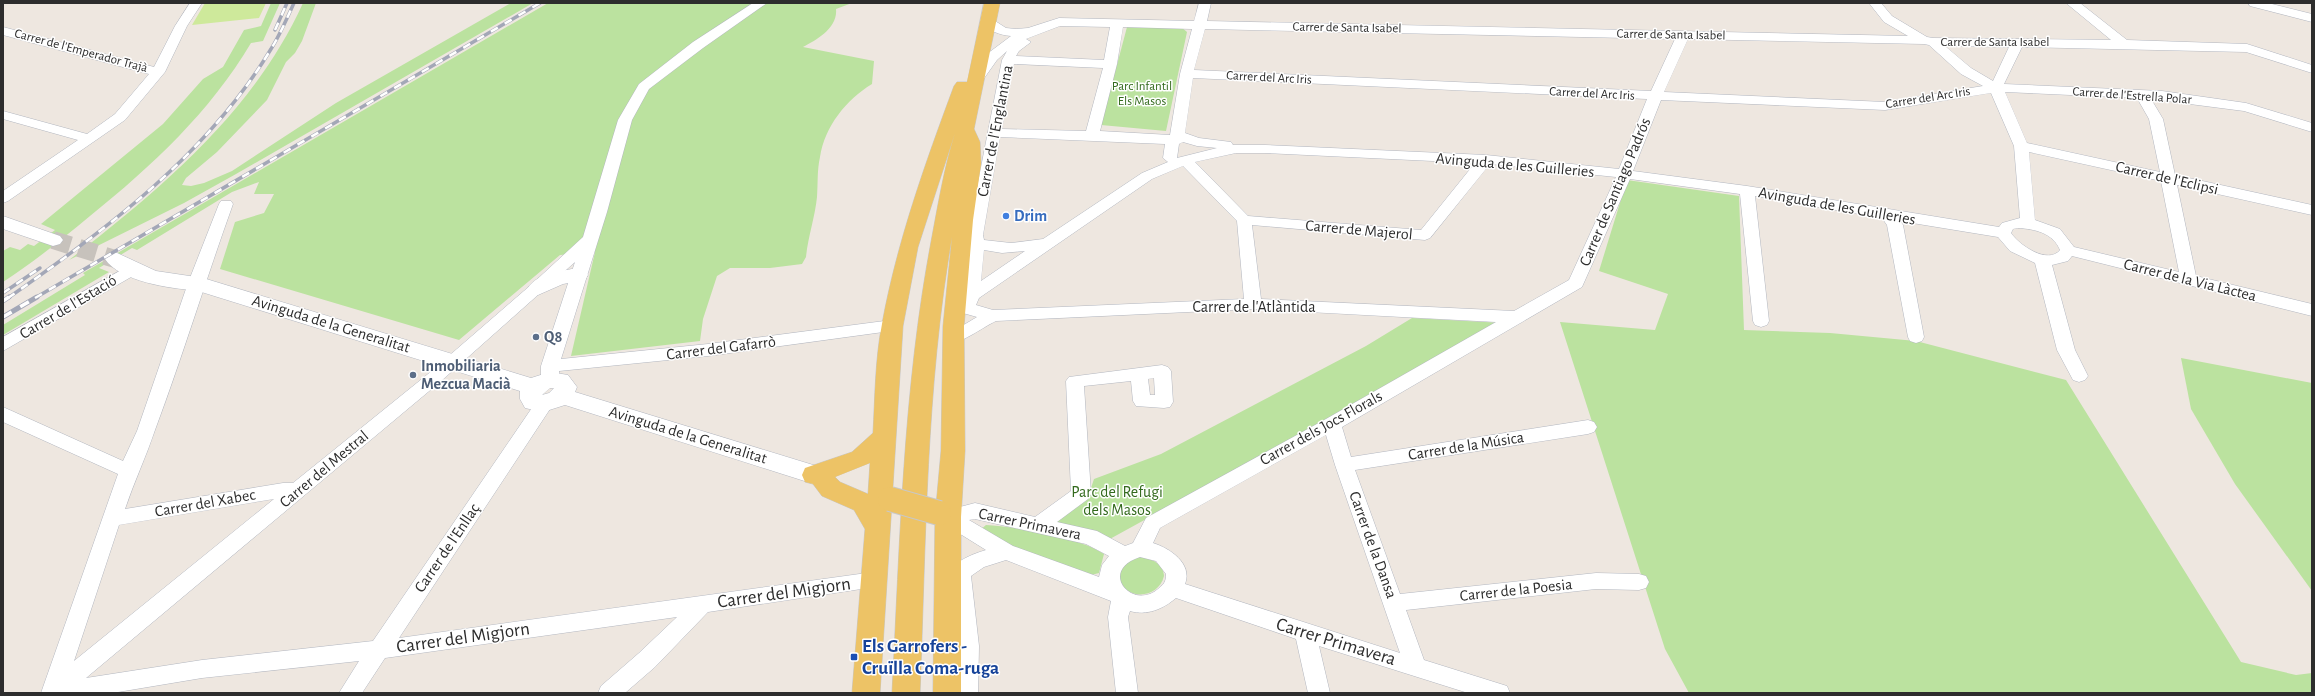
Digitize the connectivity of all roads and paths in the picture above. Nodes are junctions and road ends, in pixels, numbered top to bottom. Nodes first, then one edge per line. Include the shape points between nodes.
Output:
1 (192, 3) edge
2 (761, 3) edge
3 (992, 3) edge
4 (1206, 3) edge
5 (1876, 3) edge
6 (2072, 3) edge
7 (2254, 3) edge
8 (2312, 18) edge
9 (988, 22) junction
10 (1200, 25) junction
11 (1116, 26) junction
12 (3, 31) edge
13 (1028, 32) junction
14 (1683, 36) junction
15 (1929, 41) junction
16 (2018, 42) junction
17 (2124, 44) junction
18 (1008, 60) junction
19 (1110, 64) junction
20 (2312, 69) edge
21 (158, 72) junction
22 (1187, 74) junction
23 (976, 76) junction
24 (1996, 88) junction
25 (2142, 95) junction
26 (1654, 97) junction
27 (3, 115) edge
28 (995, 128) junction
29 (2312, 128) edge
30 (965, 129) junction
31 (1093, 129) junction
32 (1177, 137) junction
33 (90, 139) junction
34 (1152, 139) junction
35 (2021, 146) junction
36 (1244, 149) junction
37 (1486, 159) junction
38 (1178, 160) junction
39 (1624, 176) junction
40 (2168, 178) junction
41 (1747, 190) junction
42 (3, 198) edge
43 (226, 204) dead end
44 (2312, 210) edge
45 (1888, 215) junction
46 (1244, 220) junction
47 (3, 222) edge
48 (2028, 223) junction
49 (2003, 233) junction
50 (590, 239) junction
51 (53, 240) tunnel mouth
52 (969, 240) junction
53 (1047, 241) junction
54 (2068, 250) junction
55 (2042, 259) junction
56 (132, 269) joint
57 (578, 275) junction
58 (192, 279) junction
59 (2189, 281) junction
60 (538, 288) junction
61 (1253, 304) junction
62 (965, 306) junction
63 (2312, 310) edge
64 (993, 316) junction
65 (1514, 317) junction
66 (1761, 321) dead end
67 (892, 326) junction
68 (1916, 337) dead end
69 (953, 339) junction
70 (3, 345) edge
71 (452, 362) junction
72 (1139, 375) dead end
73 (2079, 376) dead end
74 (548, 386) junction
75 (3, 414) edge
76 (1332, 424) junction
77 (1588, 427) dead end
78 (884, 437) junction
79 (1344, 465) junction
80 (128, 471) junction
81 (817, 476) junction
82 (298, 491) junction
83 (885, 497) junction
84 (944, 515) junction
85 (112, 519) junction
86 (1037, 526) junction
87 (878, 529) junction
88 (1006, 552) junction
89 (1132, 552) junction
90 (954, 578) junction
91 (874, 580) junction
92 (1639, 582) dead end
93 (1173, 588) junction
94 (1118, 595) junction
95 (1393, 603) junction
96 (702, 605) junction
97 (1305, 632) junction
98 (378, 650) junction
99 (1415, 666) junction
100 (52, 693) edge
101 (350, 693) edge
102 (609, 693) edge
103 (866, 693) edge
104 (906, 693) edge
105 (947, 693) edge
106 (967, 693) edge
107 (1127, 693) edge
108 (1319, 693) edge
109 (1500, 693) edge

1 - 21 street
2 - 50 street, Carrer de l'Enllaç via 698,45 644,88 625,120
3 - 9 main road
4 - 10 street
5 - 15 street via 1888,19
6 - 17 street
7 - 8 street
9 - 13 street, Carrer de Santa Isabel via 997,30 1005,32
9 - 23 main road
10 - 11 street, Carrer de Santa Isabel
10 - 14 street, Carrer de Santa Isabel
10 - 22 street
11 - 13 street, Carrer de Santa Isabel via 1059,22
11 - 18 street, Carrer de l'Englantina via 1046,31 1014,48
11 - 19 street
12 - 21 street, Carrer de l'Emperador Trajà
13 - 23 street, Carrer de Santa Isabel via 994,54 981,76
14 - 15 street, Carrer de Santa Isabel
14 - 26 street, Carrer de Santiago Padrós
15 - 16 street, Carrer de Santa Isabel
15 - 24 street via 1966,71
16 - 17 street, Carrer de Santa Isabel
16 - 24 street
17 - 20 street, Carrer de Santa Isabel via 2247,48
18 - 19 street
18 - 28 street, Carrer de l'Englantina
19 - 31 street
21 - 33 street via 120,117
22 - 26 street, Carrer del Arc Iris
22 - 32 street
23 - 30 main road
23 - 67 main road via 964,82 932,170 908,247
24 - 25 street, Carrer de l'Estrella Polar
24 - 26 street, Carrer del Arc Iris via 1885,106
24 - 35 street
25 - 29 street, Carrer de l'Estrella Polar via 2162,95 2246,107
25 - 40 street via 2156,119
26 - 39 street, Carrer de Santiago Padrós
27 - 33 street
28 - 31 street
28 - 52 street, Carrer de l'Englantina via 975,235
30 - 52 main road via 971,140
30 - 104 main road via 955,162 930,301 919,404
31 - 34 street
32 - 34 street
32 - 36 street via 1197,142 1236,145
32 - 38 street via 1181,143
33 - 42 street
34 - 38 street via 1163,153
35 - 40 street, Carrer de l'Eclipsi
35 - 48 street
36 - 37 street, Avinguda de les Guilleries
36 - 38 street, Avinguda de les Guilleries
37 - 39 street, Avinguda de les Guilleries
37 - 46 street, Carrer de Majerol via 1425,235
38 - 46 street
38 - 53 street, Avinguda de les Guilleries via 1147,176
39 - 41 street, Avinguda de les Guilleries via 1689,181
39 - 65 street, Carrer de Santiago Padrós via 1576,283 1544,303
40 - 44 street, Carrer de l'Eclipsi
40 - 59 street
41 - 45 street, Avinguda de les Guilleries
41 - 66 street
43 - 58 street
45 - 49 street, Avinguda de les Guilleries
45 - 68 street via 1895,224
46 - 61 street
47 - 51 street
48 - 49 street via 2007,226
48 - 54 street via 2047,228 2057,234 2066,243
49 - 55 street via 2012,247
50 - 57 street, Carrer de l'Enllaç
50 - 60 street, Carrer del Mestral
52 - 53 street, Avinguda de les Guilleries via 988,247 1007,249
52 - 62 main road
53 - 62 street, Avinguda de les Guilleries
54 - 55 street via 2060,259
54 - 59 street, Carrer de la Via Làctea
55 - 73 street via 2066,350
56 - 58 street, Avinguda de la Generalitat via 166,280
56 - 70 street, Carrer de l'Estació
57 - 60 street via 558,278
57 - 74 street, Carrer de l'Enllaç
58 - 71 street, Avinguda de la Generalitat
58 - 80 street via 146,431
59 - 63 street, Carrer de la Via Làctea
60 - 71 street, Carrer del Mestral
61 - 64 street, Carrer de l'Atlàntida
61 - 65 street, Carrer de l'Atlàntida
62 - 64 street, Carrer de l'Atlàntida
62 - 69 main road
64 - 69 street, Carrer de l'Atlàntida
65 - 76 street, Carrer dels Jocs Florals
67 - 74 street, Carrer del Gafarrò via 708,350
67 - 78 main road
69 - 84 main road via 952,489
71 - 74 street, Avinguda de la Generalitat
71 - 82 street, Carrer del Mestral
72 - 86 street via 1075,381 1081,494
74 - 81 street, Avinguda de la Generalitat
74 - 98 street, Carrer de l'Enllaç
75 - 80 street
76 - 79 street, Carrer de la Dansa
76 - 89 street, Carrer dels Jocs Florals via 1153,524
77 - 79 street, Carrer de la Música
78 - 81 main road via 860,458
78 - 83 main road
79 - 95 street, Carrer de la Dansa
80 - 85 street
81 - 83 main road
81 - 87 main road via 831,489 863,503
82 - 85 street, Carrer del Xabec via 283,490
82 - 100 street, Carrer del Mestral
83 - 84 main road, bridge
83 - 87 main road
84 - 86 street, Carrer Primavera via 975,511
84 - 88 street, Carrer Primavera
84 - 90 main road
85 - 100 street
86 - 89 street, Carrer Primavera via 1090,538
87 - 91 main road
88 - 90 street via 984,557
88 - 94 street, Carrer Primavera
89 - 93 street via 1159,553 1168,558 1176,576
89 - 94 street via 1115,562 1110,570 1109,582
90 - 105 main road
90 - 106 street via 968,646
91 - 96 street, Carrer del Migjorn
91 - 103 main road
92 - 95 street, Carrer de la Poesia via 1596,581
93 - 94 street via 1163,599 1154,603 1135,604
93 - 97 street, Carrer Primavera
94 - 107 street via 1118,617
95 - 99 street, Carrer de la Dansa
96 - 98 street, Carrer del Migjorn
96 - 102 street via 647,660
97 - 99 street, Carrer Primavera
97 - 108 street
98 - 100 street, Carrer del Migjorn via 202,669
98 - 101 street, Carrer de l'Enllaç
99 - 109 street, Carrer Primavera

